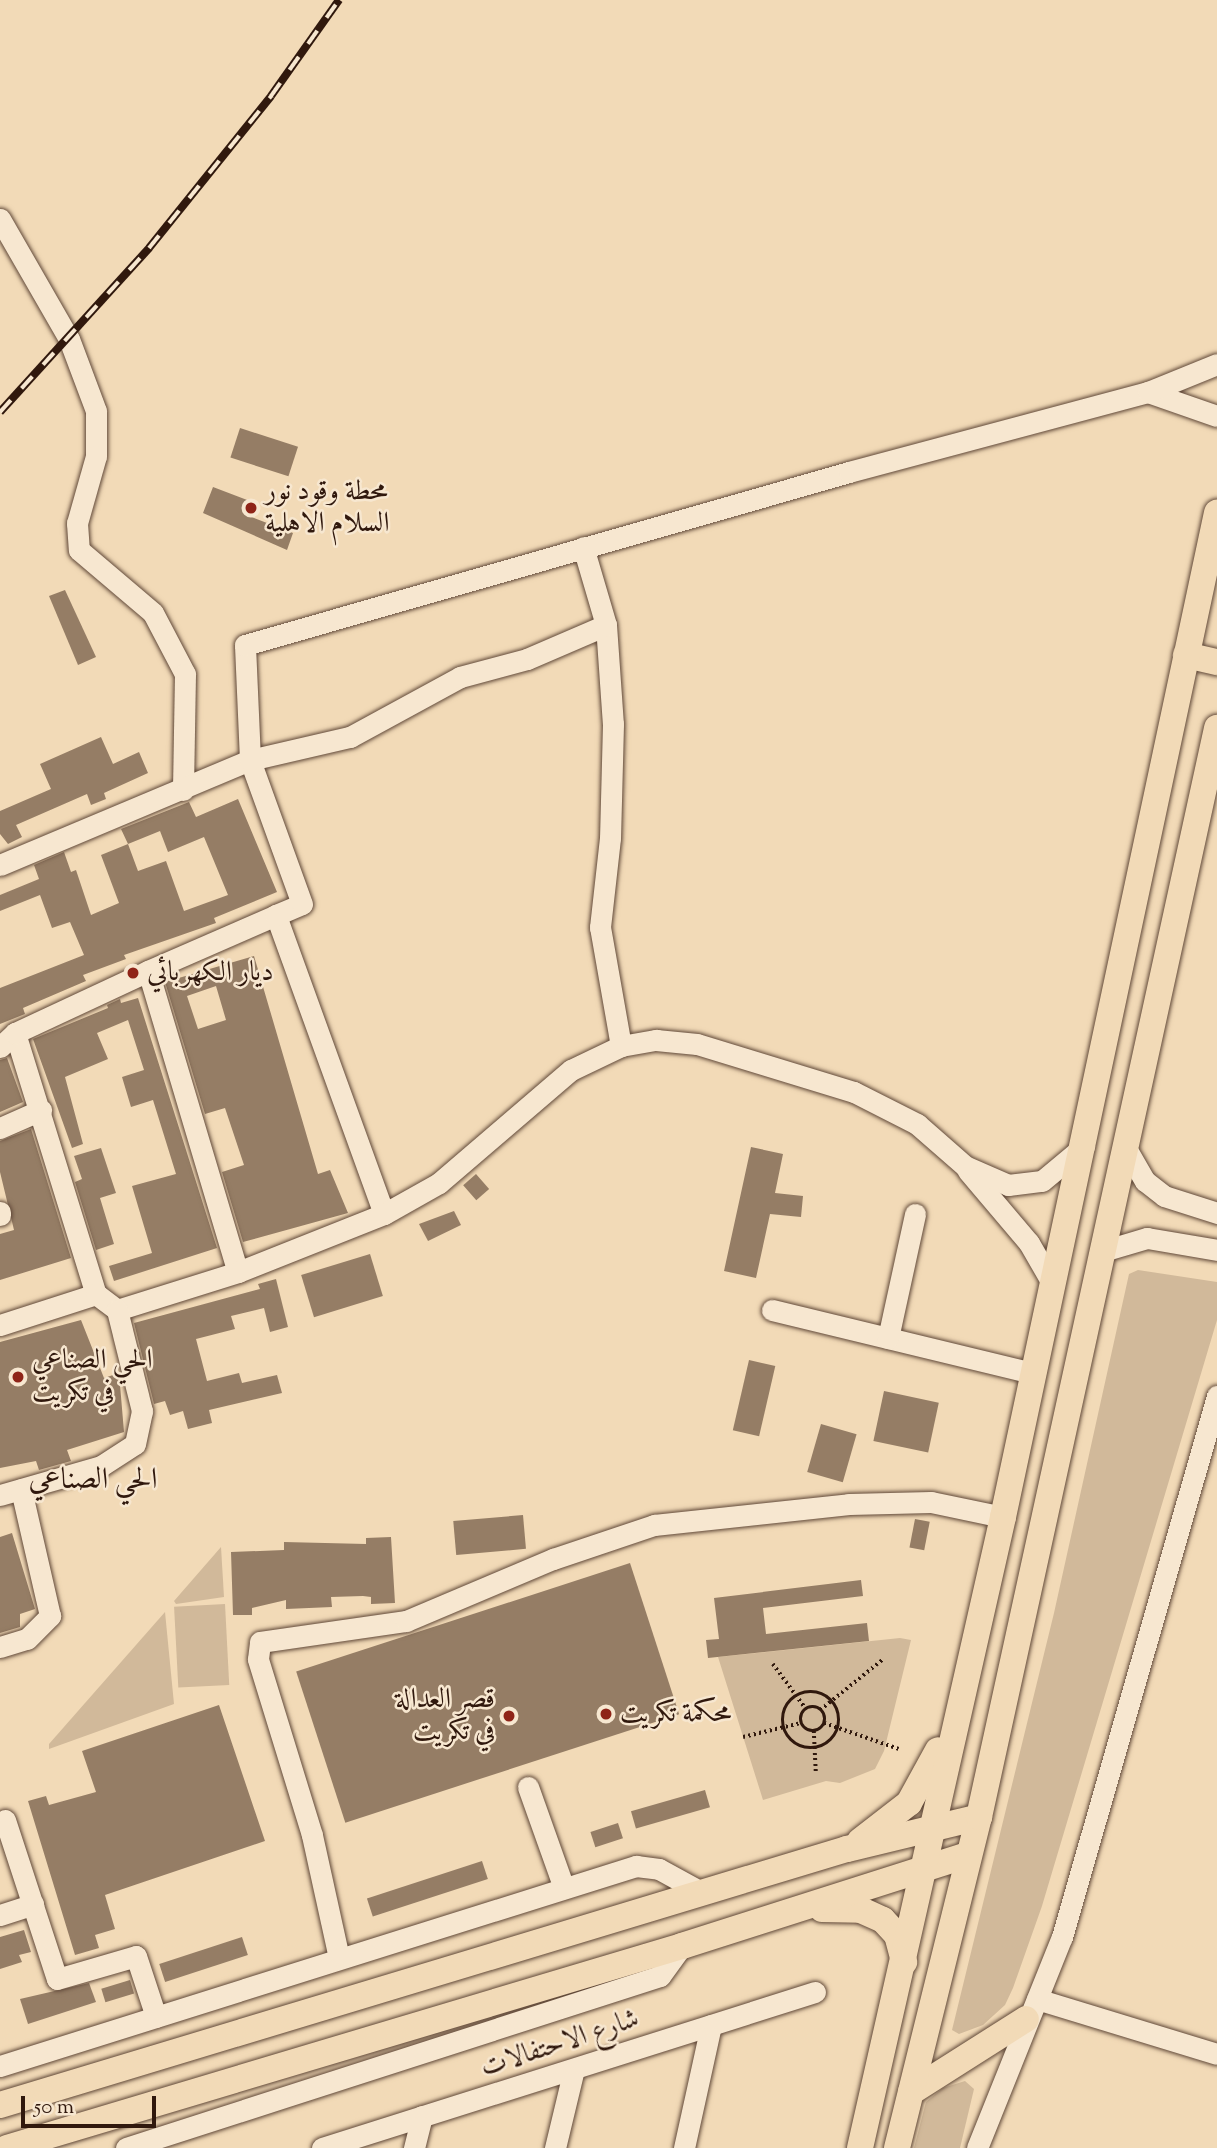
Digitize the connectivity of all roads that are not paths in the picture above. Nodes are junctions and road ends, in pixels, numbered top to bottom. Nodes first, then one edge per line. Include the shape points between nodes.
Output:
1 (0, 219) edge
2 (1217, 364) edge
3 (1148, 392) junction
4 (1217, 416) edge
5 (1217, 513) edge
6 (583, 547) junction
7 (606, 625) junction
8 (1186, 655) junction
9 (1217, 662) edge
10 (1217, 728) edge
11 (250, 760) junction
12 (183, 790) junction
13 (0, 865) edge
14 (276, 915) junction
15 (148, 971) junction
16 (8, 1040) edge
17 (621, 1046) junction
18 (41, 1110) junction
19 (0, 1128) edge
20 (1084, 1146) junction
21 (1127, 1150) junction
22 (965, 1166) junction
23 (384, 1213) junction
24 (1217, 1213) edge
25 (915, 1214) dead end
26 (1217, 1250) edge
27 (1103, 1251) junction
28 (238, 1272) junction
29 (1052, 1283) junction
30 (96, 1294) junction
31 (117, 1310) junction
32 (772, 1310) dead end
33 (0, 1325) edge
34 (888, 1338) junction
35 (1032, 1373) junction
36 (1217, 1396) edge
37 (10, 1492) edge
38 (1003, 1517) junction
39 (0, 1647) edge
40 (960, 1700) junction
41 (528, 1787) dead end
42 (979, 1817) junction
43 (5, 1820) dead end
44 (931, 1829) junction
45 (847, 1849) junction
46 (968, 1855) junction
47 (923, 1868) junction
48 (564, 1888) junction
49 (703, 1893) junction
50 (33, 1904) junction
51 (796, 1911) junction
52 (0, 1916) edge
53 (682, 1946) junction
54 (339, 1958) junction
55 (904, 1962) junction
56 (815, 1993) dead end
57 (1032, 2009) junction
58 (156, 2017) junction
59 (711, 2025) junction
60 (1217, 2054) edge
61 (0, 2066) edge
62 (574, 2068) junction
63 (82, 2078) junction
64 (911, 2092) junction
65 (0, 2105) edge
66 (422, 2116) junction
67 (92, 2121) junction
68 (982, 2147) edge
69 (7, 2148) edge
70 (126, 2148) edge
71 (322, 2148) edge
72 (414, 2148) edge
73 (555, 2148) edge
74 (684, 2148) edge
75 (860, 2148) edge
76 (897, 2148) edge

1 - 12 street via 69,339 96,411 96,456 75,540 89,560 153,613 185,674
2 - 3 street
3 - 4 street
3 - 6 street
5 - 8 main road
6 - 7 street
6 - 11 street via 245,645
7 - 11 street via 527,659 460,677 350,737
7 - 17 street via 613,724 610,838 600,927
8 - 9 main road
8 - 20 main road
10 - 21 main road
11 - 12 street
11 - 14 street via 302,904
12 - 13 street
14 - 15 street
14 - 23 street
15 - 16 street
15 - 28 street
16 - 18 street
17 - 22 street via 656,1040 698,1044 854,1092 917,1124
17 - 23 street via 571,1070 439,1183
18 - 19 street
18 - 30 street
20 - 22 street via 1052,1175 1031,1186 1008,1185
20 - 29 main road
21 - 24 street via 1154,1189 1176,1202
21 - 27 main road
22 - 29 street via 1029,1243
23 - 28 street
25 - 34 street
26 - 27 street via 1147,1238
27 - 42 main road
28 - 31 street
29 - 35 main road
30 - 31 street
30 - 33 street
31 - 37 street via 142,1411 139,1436 119,1459
32 - 34 street
34 - 35 street
35 - 38 main road
36 - 57 street via 1062,1937
37 - 39 street via 50,1616 27,1639
38 - 40 main road
38 - 54 street via 931,1502 849,1504 654,1525 553,1559 406,1621 260,1642 258,1659 312,1836
40 - 44 main road
40 - 45 main road via 929,1771 909,1803
41 - 48 street
42 - 44 main road
42 - 46 main road
43 - 50 street
44 - 45 main road
44 - 47 main road
45 - 49 main road
46 - 47 main road
46 - 64 main road
47 - 51 main road
47 - 55 main road
48 - 49 street via 648,1864
48 - 54 street
49 - 63 main road
50 - 52 street
50 - 58 street via 57,1979 136,1956
51 - 53 main road
51 - 55 main road via 850,1909 872,1914 897,1935
53 - 67 main road
53 - 70 street via 660,1976
54 - 58 street
55 - 75 main road
56 - 59 street, شارع الاحتفالات
57 - 60 street
57 - 64 main road
57 - 68 street
58 - 61 street
59 - 62 street, شارع الاحتفالات
59 - 74 street
62 - 66 street, شارع الاحتفالات
62 - 73 street
63 - 65 main road
63 - 67 main road
64 - 76 main road
66 - 71 street, شارع الاحتفالات
66 - 72 street
67 - 69 main road

